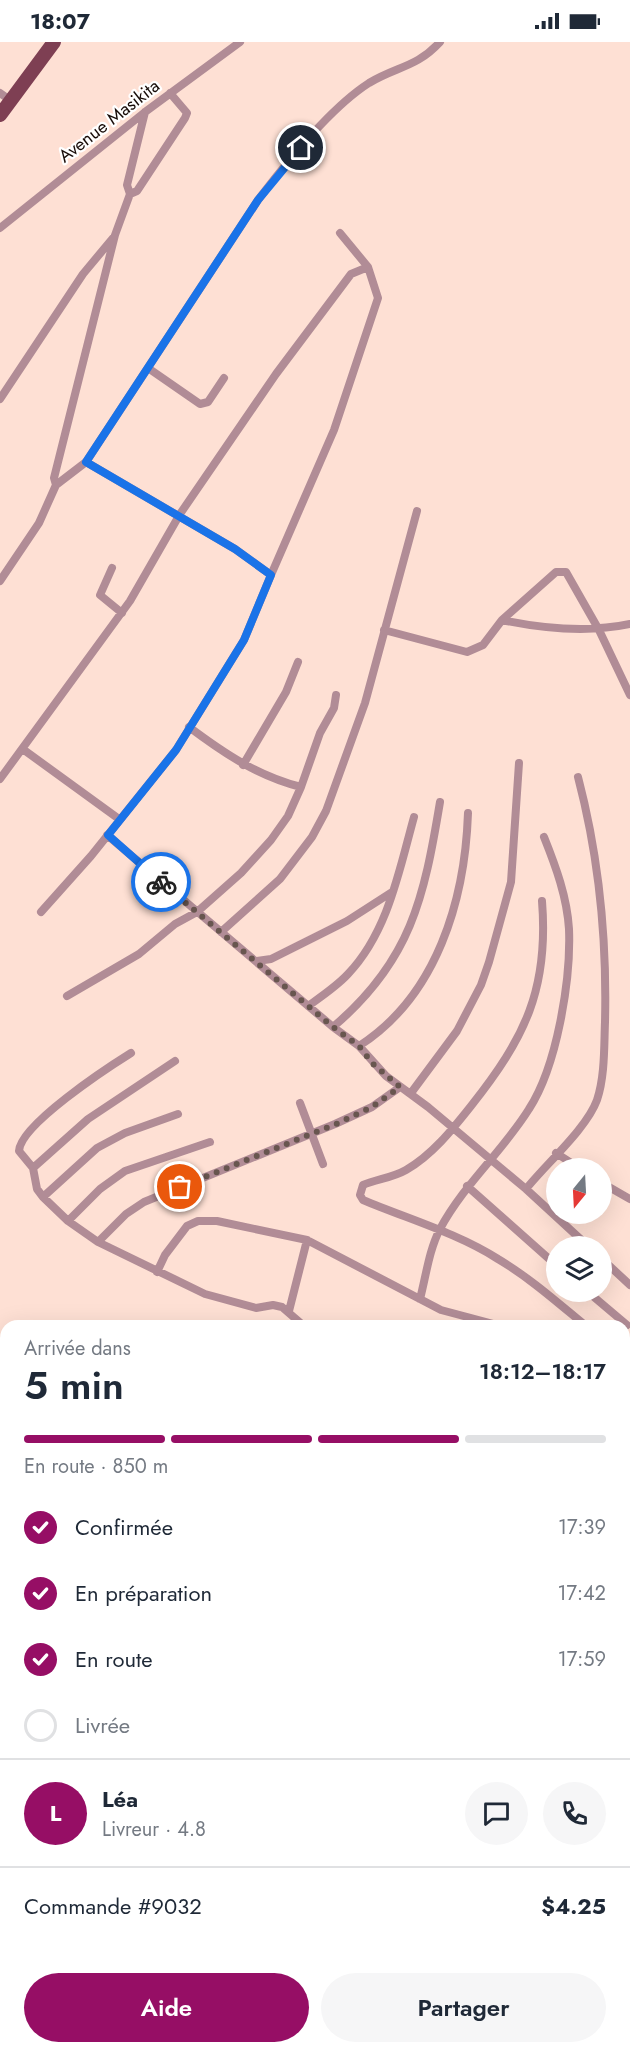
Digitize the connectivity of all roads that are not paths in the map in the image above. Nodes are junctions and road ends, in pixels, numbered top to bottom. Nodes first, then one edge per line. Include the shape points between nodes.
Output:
1 (54, 42) edge
2 (240, 42) edge
3 (440, 42) edge
4 (170, 93) junction
5 (5, 97) edge
6 (145, 112) junction
7 (0, 115) edge
8 (130, 194) junction
9 (0, 228) edge
10 (340, 233) dead end
11 (115, 235) junction
12 (368, 267) junction
13 (148, 368) junction
14 (224, 378) dead end
15 (0, 399) edge
16 (86, 462) junction
17 (56, 485) junction
18 (417, 511) dead end
19 (178, 518) junction
20 (112, 568) dead end
21 (271, 575) junction
22 (0, 581) edge
23 (122, 613) junction
24 (502, 620) junction
25 (630, 624) edge
26 (384, 630) junction
27 (599, 630) junction
28 (298, 662) dead end
29 (630, 695) edge
30 (336, 696) dead end
31 (189, 727) junction
32 (24, 750) junction
33 (519, 763) dead end
34 (243, 765) junction
35 (578, 777) dead end
36 (0, 779) edge
37 (302, 787) junction
38 (440, 802) dead end
39 (468, 813) dead end
40 (414, 817) dead end
41 (119, 819) junction
42 (108, 835) junction
43 (544, 837) dead end
44 (393, 892) junction
45 (542, 901) dead end
46 (41, 912) dead end
47 (197, 912) junction
48 (221, 932) junction
49 (257, 961) junction
50 (67, 996) dead end
51 (308, 1006) junction
52 (333, 1027) junction
53 (359, 1046) junction
54 (131, 1053) dead end
55 (175, 1061) dead end
56 (400, 1087) junction
57 (411, 1093) junction
58 (300, 1103) dead end
59 (178, 1114) dead end
60 (454, 1128) junction
61 (311, 1134) junction
62 (210, 1142) dead end
63 (556, 1153) junction
64 (489, 1158) junction
65 (564, 1158) edge
66 (323, 1164) dead end
67 (33, 1168) junction
68 (467, 1186) junction
69 (526, 1189) junction
70 (612, 1189) edge
71 (43, 1197) junction
72 (630, 1199) edge
73 (68, 1221) junction
74 (440, 1230) junction
75 (577, 1236) edge
76 (307, 1240) junction
77 (98, 1242) junction
78 (546, 1256) edge
79 (612, 1268) edge
80 (157, 1272) junction
81 (630, 1285) edge
82 (420, 1299) junction
83 (599, 1302) edge
84 (289, 1311) junction
85 (298, 1320) edge
86 (478, 1320) edge
87 (578, 1320) edge
88 (620, 1320) edge

1 - 5 main road
2 - 4 street, Avenue Masikita
3 - 13 street via 417,63 352,95 282,169
4 - 6 street, Avenue Masikita
4 - 8 street via 187,113 137,191
5 - 7 main road
6 - 8 street via 127,185
6 - 9 street, Avenue Masikita
8 - 11 street
10 - 12 street
11 - 15 street via 83,274
11 - 17 street via 54,478
12 - 19 street via 351,274 318,317
12 - 21 street via 376,285 376,306 334,430
13 - 14 street via 200,404 208,402
13 - 16 street
16 - 17 street
16 - 19 street
17 - 22 street via 39,523
18 - 26 street
19 - 21 street via 235,549
19 - 23 street
20 - 23 street via 100,595
21 - 31 street via 244,640
23 - 32 street
24 - 26 street via 483,645 467,652
24 - 27 street via 540,627
24 - 27 street via 556,572 563,571
25 - 27 street
26 - 48 street via 365,703 326,811 312,837 280,879
27 - 29 street
28 - 34 street via 286,692
30 - 37 street
31 - 34 street
31 - 41 street via 168,761
32 - 36 street
32 - 41 street
33 - 57 street via 511,882 489,962 457,1031
34 - 37 street
35 - 63 street via 599,884 606,953 604,1051 597,1099 586,1121
37 - 47 street via 271,840
38 - 52 street via 429,871 403,945 385,975
39 - 53 street via 466,852 455,906 433,963 408,1003 378,1034
40 - 44 street
41 - 42 street
42 - 46 street
42 - 47 street
43 - 64 street via 559,874 569,929 556,1041 538,1095
44 - 49 street via 347,921 271,959
44 - 51 street via 374,941 359,963
45 - 60 street via 543,958 531,1009 504,1063
47 - 48 street
47 - 50 street via 175,924 139,954
48 - 49 street
49 - 51 street
51 - 52 street
52 - 53 street
53 - 56 street
54 - 67 street via 60,1103 21,1140 19,1151
55 - 67 street via 88,1119
56 - 57 street
56 - 61 street via 372,1107
57 - 60 street
58 - 61 street
59 - 71 street via 97,1148
60 - 64 street
60 - 74 street via 417,1163 363,1185 361,1190 363,1200
61 - 66 street
61 - 77 street via 144,1202
62 - 73 street via 125,1171
63 - 65 street
63 - 69 street
64 - 68 street
64 - 69 street
67 - 71 street via 36,1189
68 - 74 street
68 - 78 street
69 - 75 street
70 - 72 street
71 - 73 street
73 - 77 street
74 - 82 street
74 - 87 street via 497,1258
76 - 80 street via 217,1221 198,1221 187,1226 176,1239
76 - 82 street
76 - 84 street
77 - 80 street
79 - 81 street
80 - 84 street via 205,1294 256,1308 273,1305
82 - 86 street via 441,1310
83 - 88 street
84 - 85 street

